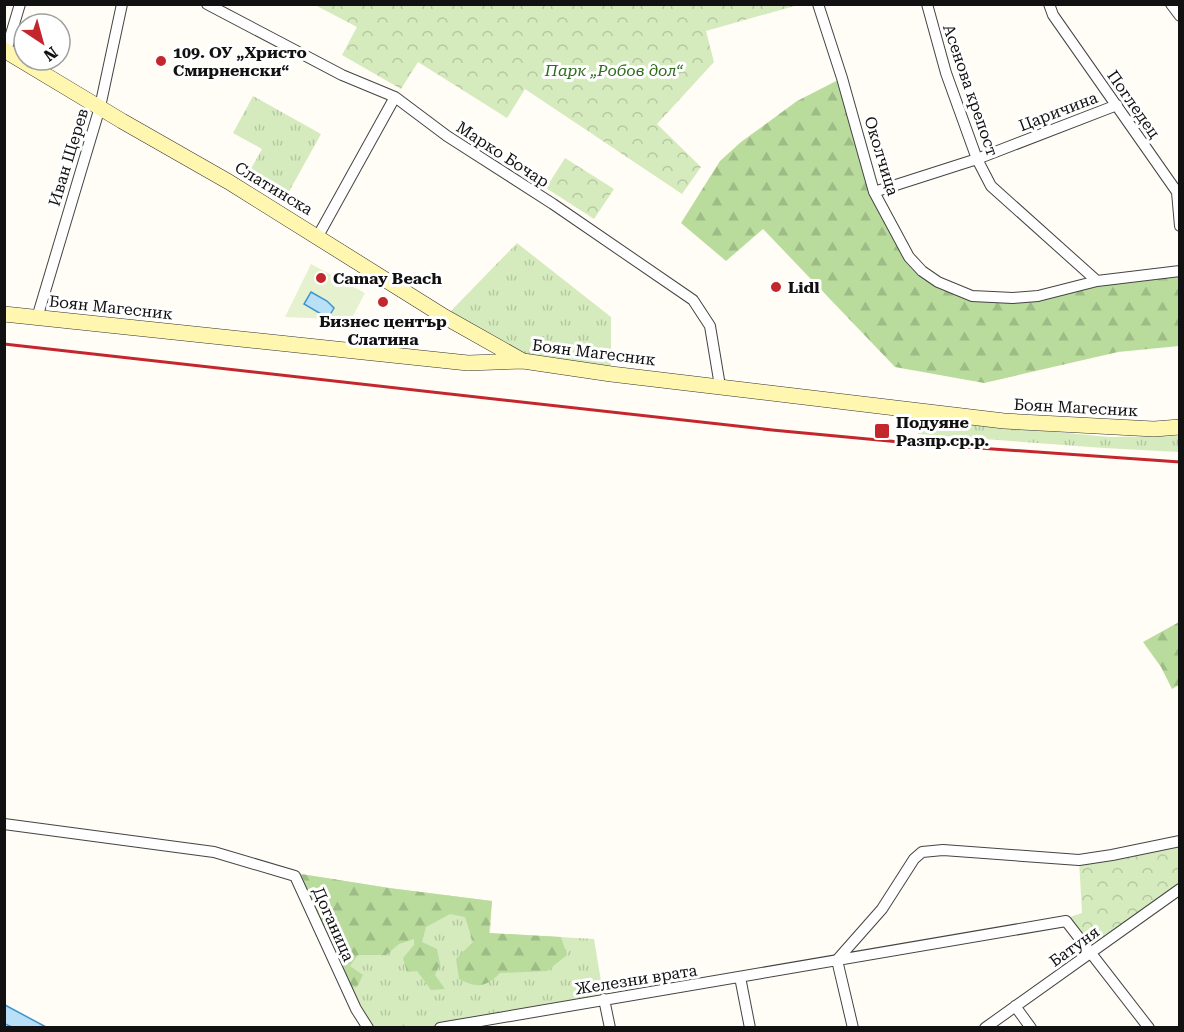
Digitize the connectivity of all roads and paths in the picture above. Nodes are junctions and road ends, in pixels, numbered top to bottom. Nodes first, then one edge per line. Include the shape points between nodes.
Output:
1 (20, 4) edge
2 (122, 4) edge
3 (207, 4) edge
4 (818, 4) edge
5 (927, 4) edge
6 (1049, 4) edge
7 (1171, 4) edge
8 (1179, 16) edge
9 (5, 50) edge
10 (395, 98) junction
11 (1117, 105) junction
12 (100, 107) junction
13 (977, 159) junction
14 (1178, 191) edge
15 (874, 192) junction
16 (1179, 226) edge
17 (318, 236) junction
18 (1179, 271) edge
19 (1097, 281) junction
20 (4, 314) edge
21 (37, 318) junction
22 (523, 361) junction
23 (720, 386) junction
24 (1179, 427) edge
25 (4, 824) edge
26 (1179, 841) edge
27 (1179, 889) edge
28 (1092, 952) junction
29 (837, 960) junction
30 (740, 977) junction
31 (604, 999) junction
32 (1015, 1006) junction
33 (474, 1024) edge
34 (368, 1028) edge
35 (440, 1028) edge
36 (610, 1028) edge
37 (750, 1028) edge
38 (853, 1028) edge
39 (985, 1028) edge
40 (1030, 1028) edge
41 (1149, 1028) edge

1 - 9 street
2 - 12 street, Иван Щерев
3 - 10 street, Марко Бочар via 342,75
4 - 15 street, Околчица
5 - 13 street, Асенова крепост via 946,73
6 - 11 street, Погледец
7 - 8 street
9 - 12 street, Слатинска
10 - 17 street
10 - 23 street, Марко Бочар via 693,300 710,326
11 - 13 street, Царичина
11 - 14 street, Погледец
12 - 17 street, Слатинска
12 - 21 street, Иван Щерев
13 - 15 street, Царичина
13 - 19 street, Асенова крепост via 992,186
14 - 16 street, Погледец
15 - 19 street, Околчица via 909,257 922,271 954,290 972,296 1013,298
17 - 22 street, Слатинска via 445,317
18 - 19 street
20 - 21 street, Боян Магесник
21 - 22 street, Боян Магесник via 468,363
22 - 23 street, Боян Магесник
23 - 24 street, Боян Магесник via 1004,421
25 - 34 street, Доганица via 214,852 296,876
26 - 29 street via 1079,860 943,850 922,852 882,909
27 - 28 street, Батуня
28 - 29 street, Железни врата via 1066,921
28 - 32 street, Батуня
28 - 41 street
29 - 30 street, Железни врата
29 - 38 street
30 - 31 street, Железни врата
30 - 37 street
31 - 33 street, Железни врата
31 - 36 street
32 - 39 street, Батуня
32 - 40 street
33 - 35 street, Железни врата

